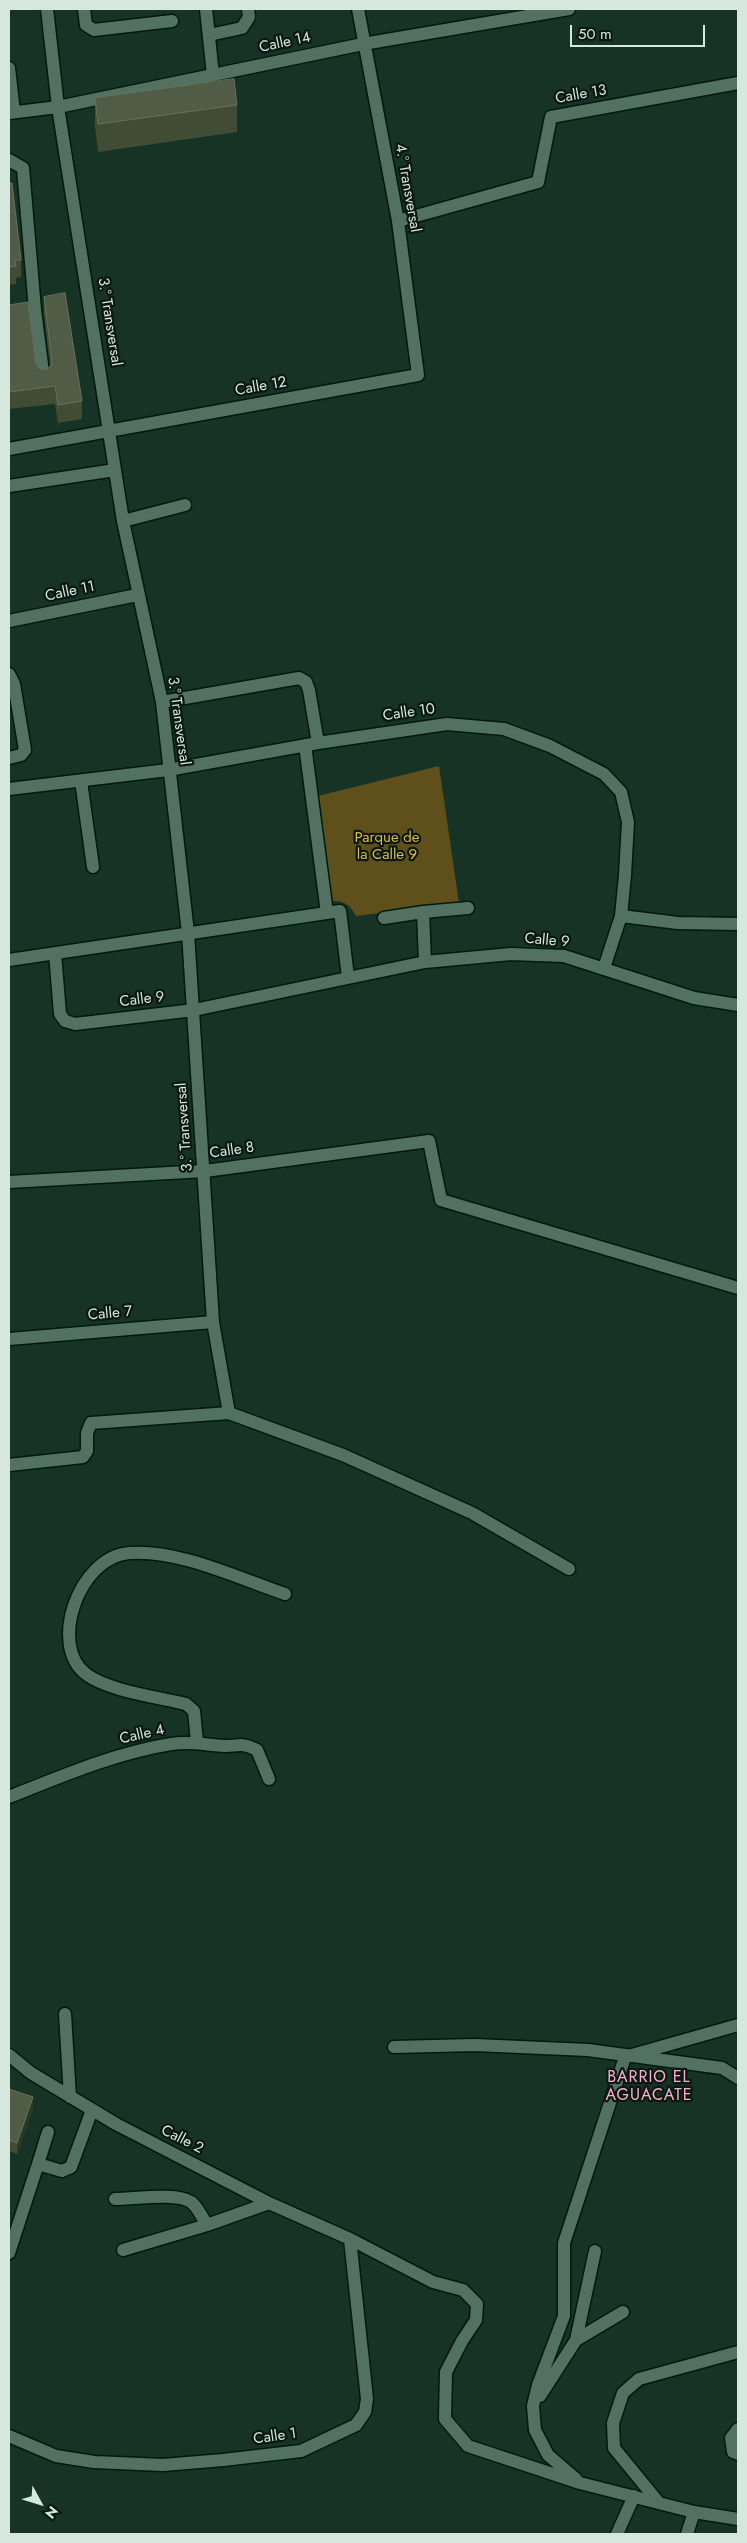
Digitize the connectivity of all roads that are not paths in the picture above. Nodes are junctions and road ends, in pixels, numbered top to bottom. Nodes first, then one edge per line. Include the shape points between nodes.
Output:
1 (47, 9) edge
2 (84, 9) edge
3 (206, 9) edge
4 (248, 9) edge
5 (358, 9) edge
6 (569, 9) edge
7 (172, 21) dead end
8 (208, 35) junction
9 (363, 44) junction
10 (9, 68) edge
11 (212, 75) junction
12 (738, 84) edge
13 (58, 106) junction
14 (12, 112) edge
15 (9, 160) edge
16 (398, 222) junction
17 (418, 375) joint
18 (44, 380) edge
19 (110, 431) junction
20 (9, 449) edge
21 (115, 470) junction
22 (9, 486) edge
23 (185, 505) dead end
24 (123, 521) junction
25 (137, 595) junction
26 (9, 621) edge
27 (9, 674) edge
28 (162, 702) junction
29 (312, 744) junction
30 (9, 758) edge
31 (168, 770) junction
32 (82, 781) junction
33 (9, 789) edge
34 (93, 866) dead end
35 (468, 908) dead end
36 (423, 912) junction
37 (326, 913) junction
38 (621, 916) junction
39 (384, 918) dead end
40 (738, 924) edge
41 (188, 933) junction
42 (55, 953) junction
43 (9, 960) edge
44 (425, 962) junction
45 (604, 968) junction
46 (348, 977) junction
47 (738, 1005) edge
48 (194, 1010) junction
49 (204, 1171) junction
50 (9, 1182) edge
51 (738, 1288) edge
52 (213, 1322) junction
53 (9, 1339) edge
54 (229, 1413) junction
55 (9, 1465) edge
56 (569, 1569) dead end
57 (285, 1594) dead end
58 (197, 1742) junction
59 (269, 1779) dead end
60 (9, 1798) edge
61 (65, 2014) dead end
62 (738, 2025) edge
63 (394, 2047) dead end
64 (9, 2055) edge
65 (625, 2057) junction
66 (722, 2068) junction
67 (738, 2068) edge
68 (738, 2078) edge
69 (70, 2097) junction
70 (92, 2110) junction
71 (48, 2132) dead end
72 (38, 2164) junction
73 (116, 2199) dead end
74 (269, 2202) junction
75 (207, 2225) junction
76 (350, 2239) junction
77 (123, 2250) dead end
78 (595, 2251) dead end
79 (9, 2253) edge
80 (623, 2312) dead end
81 (576, 2340) junction
82 (738, 2352) edge
83 (533, 2406) junction
84 (738, 2429) edge
85 (9, 2436) edge
86 (738, 2454) edge
87 (580, 2483) junction
88 (634, 2496) junction
89 (659, 2503) junction
90 (694, 2512) junction
91 (738, 2519) edge
92 (617, 2534) edge
93 (687, 2534) edge

1 - 13 street, 3.° Transversal
2 - 7 street via 86,25 94,30
3 - 8 street
4 - 8 street via 249,17 242,28
5 - 9 street, 4.° Transversal
6 - 9 street, Calle 14
8 - 11 street
9 - 11 street, Calle 14
9 - 16 street, 4.° Transversal
10 - 14 street
11 - 13 street, Calle 14
12 - 16 street, Calle 13 via 551,117 538,182
13 - 14 street, Calle 14
13 - 19 street, 3.° Transversal
15 - 18 street via 23,168 34,310
16 - 17 street, 4.° Transversal
17 - 19 street, Calle 12
19 - 20 street, Calle 12
19 - 21 street, 3.° Transversal
21 - 22 street
21 - 24 street, 3.° Transversal
23 - 24 street
24 - 25 street, 3.° Transversal
25 - 26 street, Calle 11
25 - 28 street, 3.° Transversal
27 - 30 street via 14,684 25,750 21,755
28 - 29 street via 299,678 306,682 309,690
28 - 31 street, 3.° Transversal
29 - 31 street, Calle 10
29 - 37 street
29 - 38 street, Calle 10 via 447,724 504,729 550,746 604,774 622,792 628,822
31 - 32 street, Calle 10
31 - 41 street, 3.° Transversal
32 - 33 street, Calle 10
32 - 34 street
35 - 36 street
36 - 39 street
36 - 44 street
37 - 41 street
37 - 46 street via 340,911
38 - 40 street via 678,923
38 - 45 street, Calle 10
41 - 42 street
41 - 48 street, 3.° Transversal
42 - 43 street
42 - 48 street, Calle 9 via 60,1014 65,1021 75,1024
44 - 45 street, Calle 9 via 511,954 564,956
44 - 46 street, Calle 9
45 - 47 street, Calle 9 via 694,998
46 - 48 street, Calle 9
48 - 49 street, 3.° Transversal
49 - 50 street, Calle 8
49 - 51 street, Calle 8 via 429,1141 441,1200
49 - 52 street, 3.° Transversal
52 - 53 street, Calle 7
52 - 54 street, 3.° Transversal
54 - 55 street via 91,1423 87,1433 87,1452 83,1457
54 - 56 street via 343,1455 472,1513
57 - 58 street via 193,1563 146,1553 127,1553 102,1561 81,1587 71,1618 69,1644 77,1665 100,1684 186,1704 194,1712
58 - 59 street, Calle 4 via 225,1746 243,1743 257,1750
58 - 60 street, Calle 4 via 171,1744 102,1760
61 - 69 street
62 - 65 street
63 - 65 street via 588,2050
64 - 69 street, Calle 2
65 - 66 street
65 - 83 street via 564,2244 564,2316
66 - 67 street
66 - 68 street
69 - 70 street, Calle 2
70 - 72 street via 71,2167 62,2171
70 - 74 street, Calle 2
71 - 72 street
72 - 79 street
73 - 75 street via 173,2198 192,2202
74 - 75 street
74 - 76 street, Calle 2
75 - 77 street
76 - 85 street, Calle 1 via 367,2399 365,2412 356,2425 301,2451 163,2465 94,2462 56,2456
76 - 87 street, Calle 2 via 433,2282 463,2290 477,2304 476,2320 446,2372 445,2419 468,2446
78 - 81 street
80 - 81 street
81 - 83 street
82 - 89 street via 639,2379 623,2394 613,2423 614,2448
83 - 87 street via 535,2430 548,2455
84 - 86 street via 731,2438 733,2452
87 - 88 street, Calle 2
88 - 89 street, Calle 2
88 - 92 street
89 - 90 street, Calle 2
90 - 91 street, Calle 2
90 - 93 street

